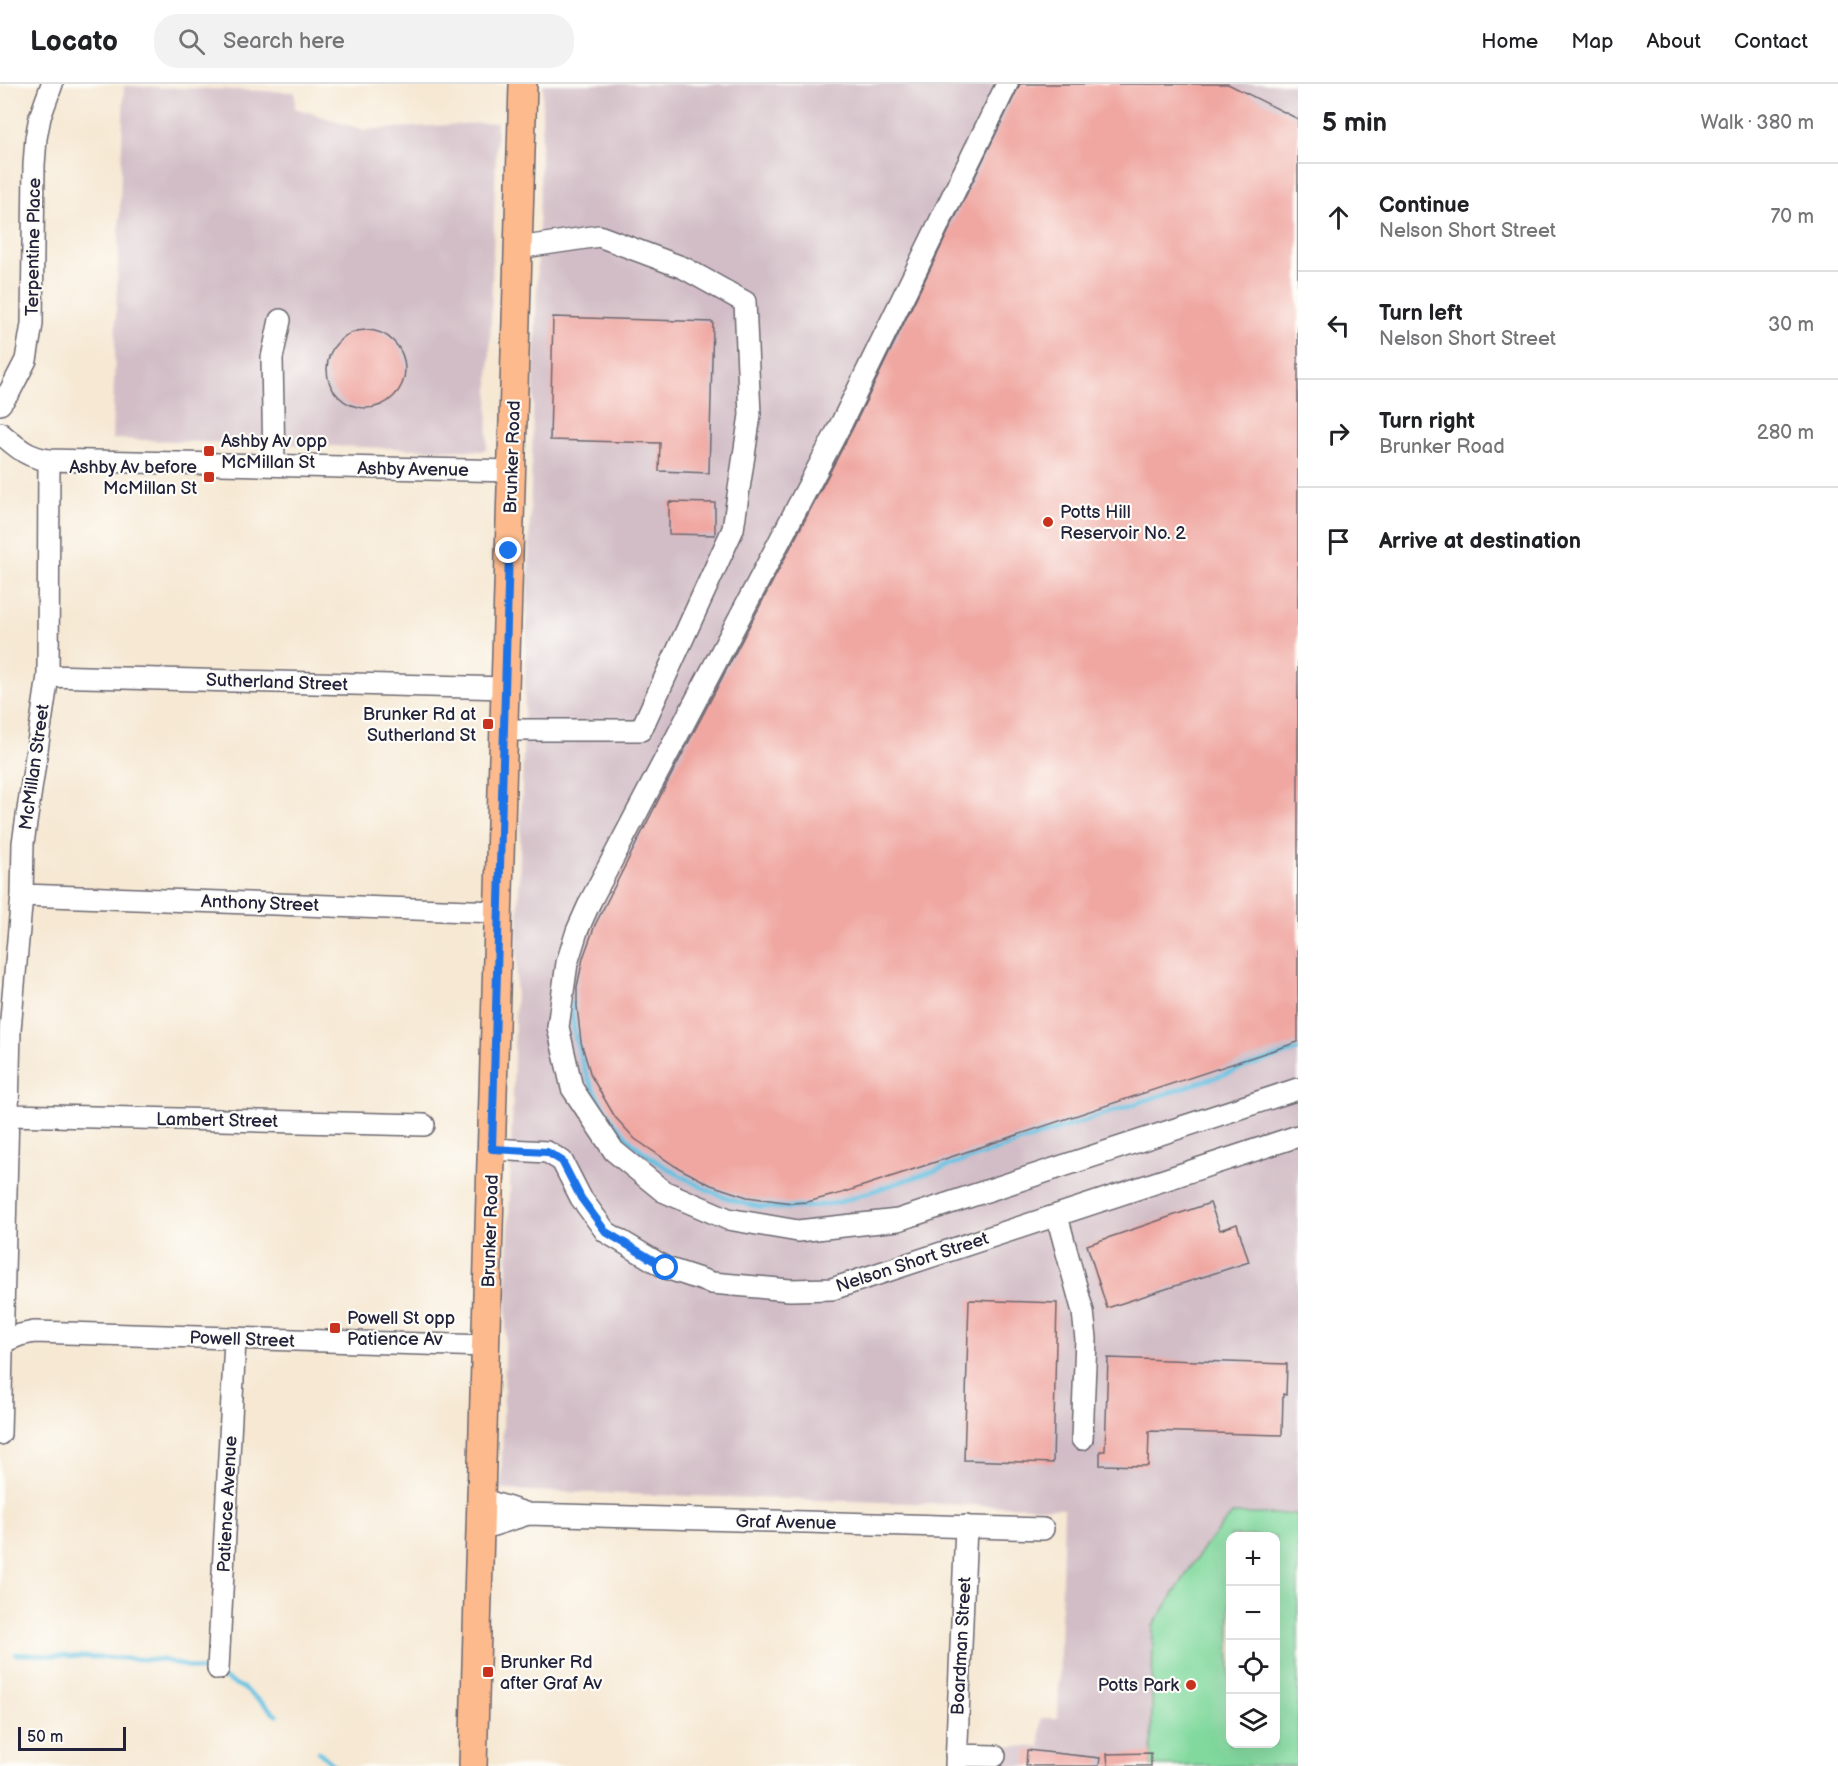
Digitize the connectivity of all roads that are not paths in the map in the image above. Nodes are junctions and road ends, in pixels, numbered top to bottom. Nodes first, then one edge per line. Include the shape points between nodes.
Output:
1 (52, 84) edge
2 (523, 84) edge
3 (1007, 84) edge
4 (518, 248) junction
5 (280, 320) dead end
6 (0, 404) edge
7 (0, 433) edge
8 (49, 460) junction
9 (274, 465) junction
10 (511, 471) junction
11 (48, 676) junction
12 (506, 688) junction
13 (504, 730) junction
14 (22, 895) junction
15 (498, 912) junction
16 (5, 1032) edge
17 (1298, 1089) edge
18 (9, 1115) junction
19 (424, 1125) dead end
20 (1298, 1136) edge
21 (492, 1149) junction
22 (1057, 1215) junction
23 (235, 1340) junction
24 (1, 1343) edge
25 (486, 1346) junction
26 (0, 1434) edge
27 (1082, 1439) dead end
28 (481, 1499) junction
29 (528, 1514) junction
30 (966, 1526) junction
31 (1043, 1528) dead end
32 (481, 1529) junction
33 (218, 1669) dead end
34 (995, 1756) dead end
35 (956, 1761) edge
36 (473, 1766) edge

1 - 6 street, Terpentine Place via 36,138 32,324 26,360
2 - 4 main road, Brunker Road
3 - 17 street via 842,422 577,931 567,963 558,1027 572,1088 614,1151 663,1191 728,1219 798,1231 898,1220
4 - 10 main road, Brunker Road
4 - 13 street via 599,236 684,268 745,302 750,416 734,529 641,730
5 - 9 street via 272,358
7 - 8 street, Ashby Avenue via 25,454
8 - 9 street, Ashby Avenue
8 - 11 street, McMillan Street
9 - 10 street, Ashby Avenue
10 - 12 main road, Brunker Road
11 - 12 street, Sutherland Street
11 - 14 street, McMillan Street via 23,843
12 - 13 main road, Brunker Road
13 - 15 main road, Brunker Road
14 - 15 street, Anthony Street
14 - 16 street, McMillan Street
15 - 21 main road, Brunker Road
16 - 18 street, McMillan Street
18 - 19 street, Lambert Street
18 - 24 street, McMillan Street
20 - 22 street, Nelson Short Street
21 - 22 street, Nelson Short Street via 547,1152 562,1161 581,1198 606,1232 666,1268 712,1283 790,1290 832,1289
21 - 25 main road, Brunker Road
22 - 27 street via 1083,1312 1086,1339
23 - 24 street, Powell Street via 34,1332
23 - 25 street, Powell Street
23 - 33 street, Patience Avenue
24 - 26 street, McMillan Street
25 - 28 main road, Brunker Road
28 - 29 street, Graf Avenue
28 - 32 main road, Brunker Road
29 - 30 street, Graf Avenue
29 - 32 street, Graf Avenue
30 - 31 street, Graf Avenue
30 - 35 street, Boardman Street
32 - 36 main road, Brunker Road
34 - 35 street

